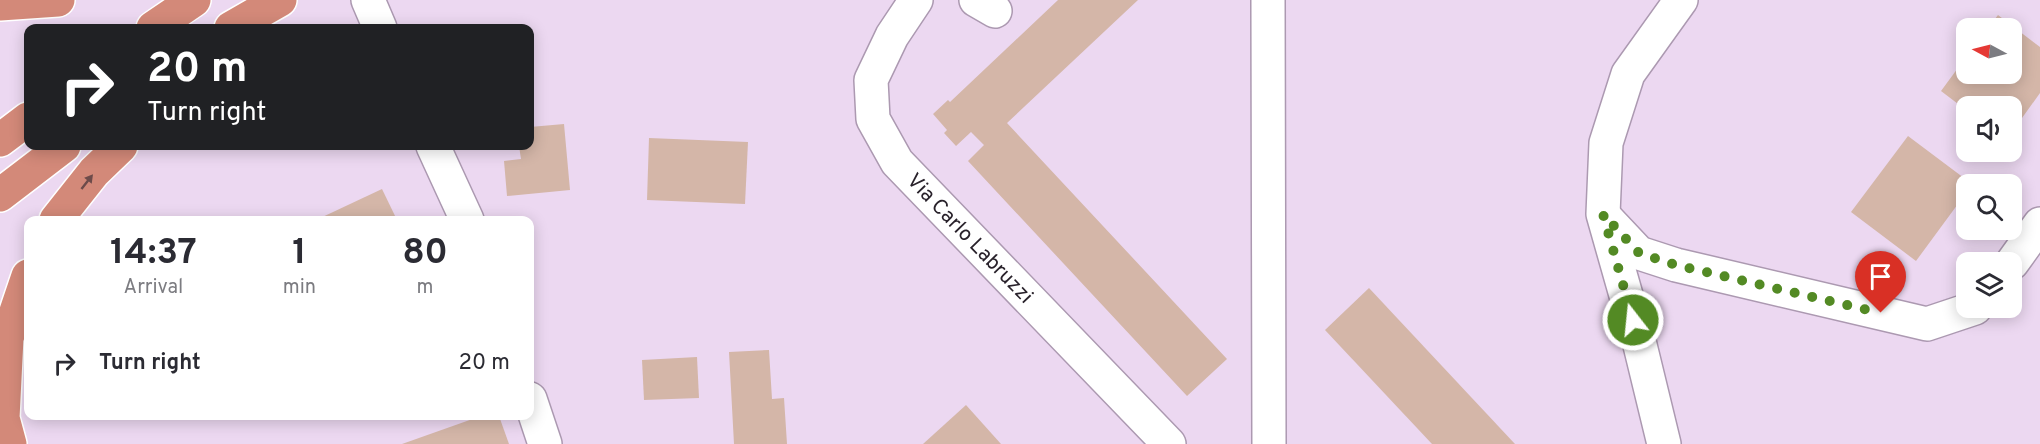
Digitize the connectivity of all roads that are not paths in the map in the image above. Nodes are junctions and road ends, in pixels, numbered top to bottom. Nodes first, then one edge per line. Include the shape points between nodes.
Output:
1 (58, 0) edge
2 (194, 0) edge
3 (280, 0) edge
4 (368, 0) edge
5 (916, 0) edge
6 (1268, 0) edge
7 (1681, 0) edge
8 (0, 4) edge
9 (159, 24) edge
10 (238, 24) edge
11 (378, 24) edge
12 (24, 122) edge
13 (0, 140) edge
14 (59, 150) edge
15 (117, 150) edge
16 (435, 150) edge
17 (0, 195) edge
18 (1603, 214) junction
19 (60, 216) edge
20 (465, 216) edge
21 (2040, 224) edge
22 (2019, 252) edge
23 (24, 288) edge
24 (1956, 314) edge
25 (534, 411) edge
26 (10, 444) edge
27 (545, 444) edge
28 (1169, 444) edge
29 (1269, 444) edge
30 (1664, 444) edge

1 - 8 highway
2 - 9 highway
3 - 10 highway
4 - 11 street
5 - 28 street, Via Carlo Labruzzi via 892,36 871,80 873,118 897,162
6 - 29 street
7 - 18 street via 1628,74 1606,143
12 - 13 highway
14 - 17 highway
19 -> 15 highway
16 - 20 street
18 - 24 street via 1639,253 1676,265 1927,324
18 - 30 street
21 - 22 street
23 - 26 highway via 8,338 3,418
25 - 27 street

